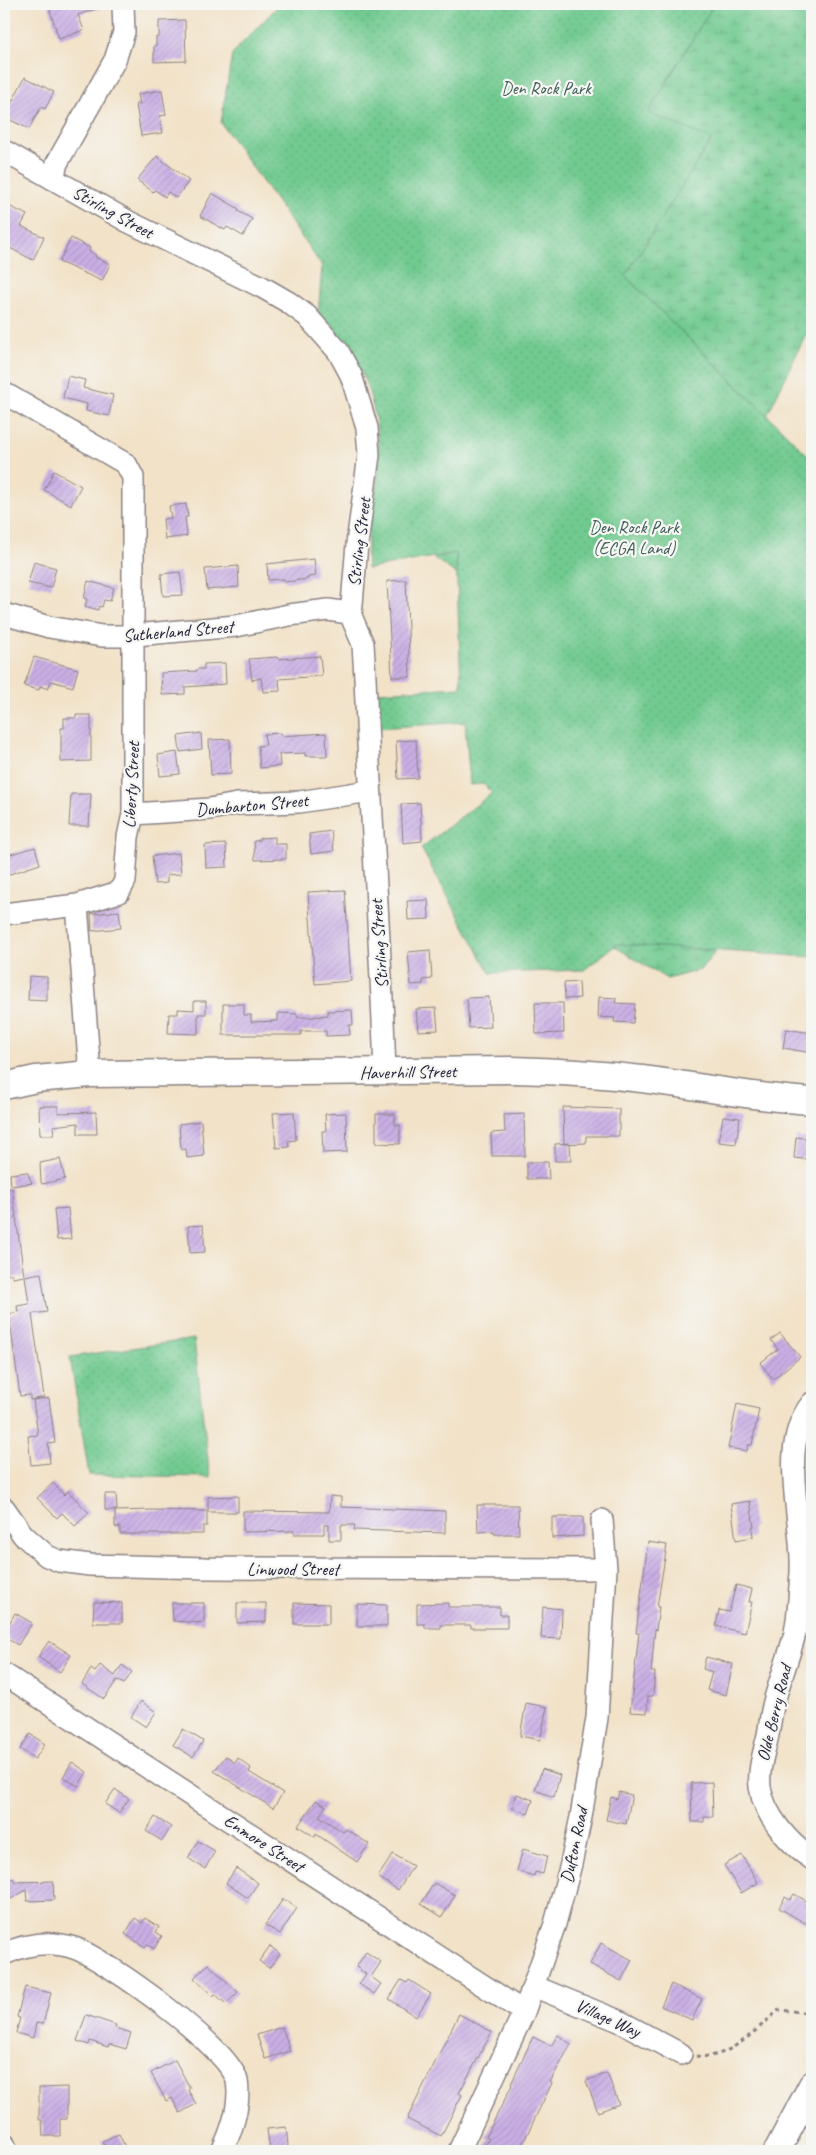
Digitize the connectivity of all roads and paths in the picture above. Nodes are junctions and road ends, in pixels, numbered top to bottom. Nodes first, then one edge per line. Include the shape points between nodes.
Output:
1 (123, 4) edge
2 (4, 151) edge
3 (53, 179) junction
4 (4, 393) edge
5 (4, 614) edge
6 (351, 616) junction
7 (134, 636) junction
8 (370, 791) junction
9 (133, 814) junction
10 (77, 905) junction
11 (4, 914) edge
12 (385, 1073) junction
13 (90, 1074) junction
14 (4, 1086) edge
15 (812, 1101) edge
16 (812, 1403) edge
17 (4, 1508) edge
18 (602, 1520) dead end
19 (606, 1569) junction
20 (4, 1674) edge
21 (812, 1859) edge
22 (4, 1954) edge
23 (533, 1986) junction
24 (524, 2012) junction
25 (812, 2013) edge
26 (681, 2054) joint
27 (812, 2085) edge
28 (4, 2144) edge
29 (7, 2151) edge
30 (222, 2151) edge
31 (458, 2151) edge
32 (777, 2151) edge

1 - 3 street, Stirling Street via 124,32 114,60 56,163
2 - 3 street, Stirling Street
3 - 6 street, Stirling Street via 129,222 288,302 307,316 338,352 360,400 369,455
4 - 7 street, Liberty Street via 126,464 133,477
5 - 7 street, Sutherland Street via 49,627 102,636
6 - 7 street, Sutherland Street via 328,610 236,626
6 - 8 street, Stirling Street via 363,644
7 - 9 street, Liberty Street
8 - 9 street, Dumbarton Street via 299,802
8 - 12 street, Stirling Street
9 - 10 street, Liberty Street via 125,881 119,892
10 - 11 street, Liberty Street
10 - 13 street
12 - 13 main road, Haverhill Street
12 - 15 main road, Haverhill Street via 552,1071
13 - 14 main road, Haverhill Street via 36,1079
16 - 21 street, Olde Berry Road via 798,1429 794,1449 801,1564 794,1634 773,1703 760,1768 760,1788 765,1804 780,1829
17 - 19 street, Linwood Street via 23,1536 46,1556 90,1565
18 - 19 street, Dufton Road
19 - 23 street, Dufton Road via 597,1718 581,1816 555,1924
20 - 24 street, Enmore Street
22 - 30 street via 23,1945 50,1943 75,1948 152,1996 220,2054 237,2080 232,2129
23 - 24 street, Dufton Road
23 - 26 street, Village Way via 619,2021
24 - 31 street, Dufton Road
25 - 26 path via 779,2010 735,2047 707,2058
27 - 32 main road
28 - 29 street

